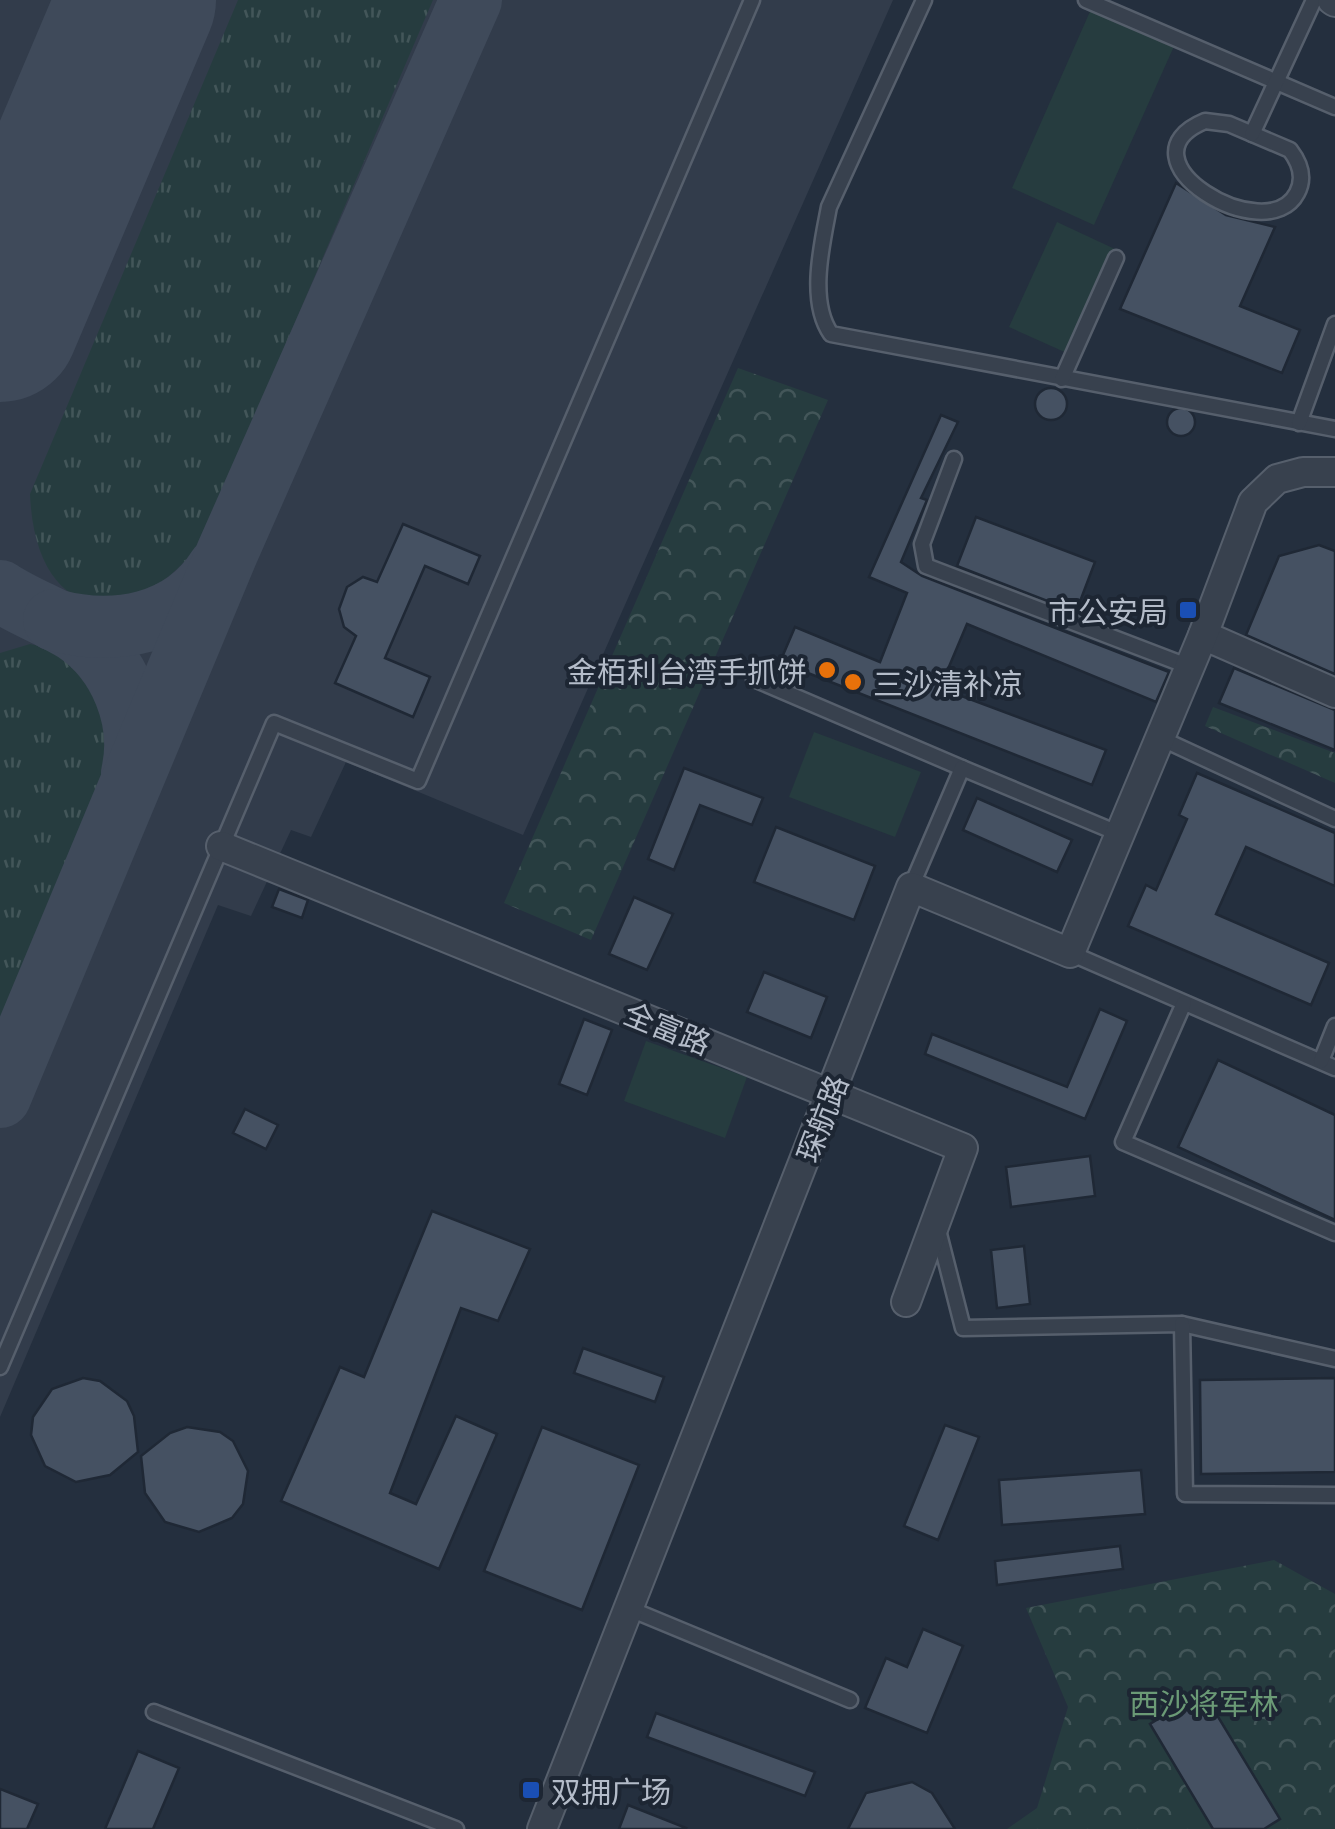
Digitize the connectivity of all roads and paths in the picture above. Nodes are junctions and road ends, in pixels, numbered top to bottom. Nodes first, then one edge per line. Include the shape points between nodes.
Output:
1 (752, 0) edge
2 (924, 0) edge
3 (1086, 0) edge
4 (1314, 0) edge
5 (1276, 82) junction
6 (1335, 107) edge
7 (1252, 134) junction
8 (1116, 258) dead end
9 (1335, 324) edge
10 (1062, 379) junction
11 (1299, 423) junction
12 (1335, 429) edge
13 (954, 459) dead end
14 (1335, 472) edge
15 (1204, 635) junction
16 (1190, 667) junction
17 (754, 679) dead end
18 (1335, 693) edge
19 (1160, 738) junction
20 (962, 768) junction
21 (1335, 818) edge
22 (1120, 834) junction
23 (220, 846) junction
24 (911, 886) junction
25 (1070, 953) junction
26 (1184, 1002) junction
27 (1335, 1026) edge
28 (1328, 1065) edge
29 (831, 1093) junction
30 (935, 1220) junction
31 (1335, 1232) edge
32 (906, 1302) dead end
33 (1182, 1324) junction
34 (1335, 1360) edge
35 (0, 1367) edge
36 (1335, 1495) edge
37 (630, 1610) junction
38 (850, 1700) dead end
39 (154, 1712) dead end
40 (456, 1829) edge
41 (542, 1829) edge

1 - 23 lane via 418,781 274,724
2 - 10 lane via 830,207 822,244 824,324 844,340
3 - 5 lane
4 - 5 lane
5 - 6 lane
5 - 7 lane
7 - 7 lane via 1218,120 1194,126 1176,156 1184,179 1254,212 1289,204 1300,183 1298,160
8 - 10 lane
9 - 11 lane
10 - 11 lane
11 - 12 lane
13 - 16 lane via 922,544 926,566
14 - 15 street via 1303,472 1263,488
15 - 16 street
15 - 18 street
16 - 19 street
17 - 20 lane
19 - 21 lane
19 - 22 street
20 - 22 lane
20 - 24 lane, 琛航路
22 - 25 street
23 - 29 street, 全富路
23 - 35 lane
24 - 25 street
24 - 29 street, 琛航路
25 - 26 lane
26 - 28 lane
26 - 31 lane via 1124,1142
27 - 28 lane
29 - 30 street, 全富路 via 963,1148
29 - 37 street, 琛航路
30 - 32 street, 全富路
30 - 33 lane via 963,1328
33 - 34 lane
33 - 36 lane via 1184,1494
37 - 38 lane
37 - 41 street, 琛航路
39 - 40 lane

